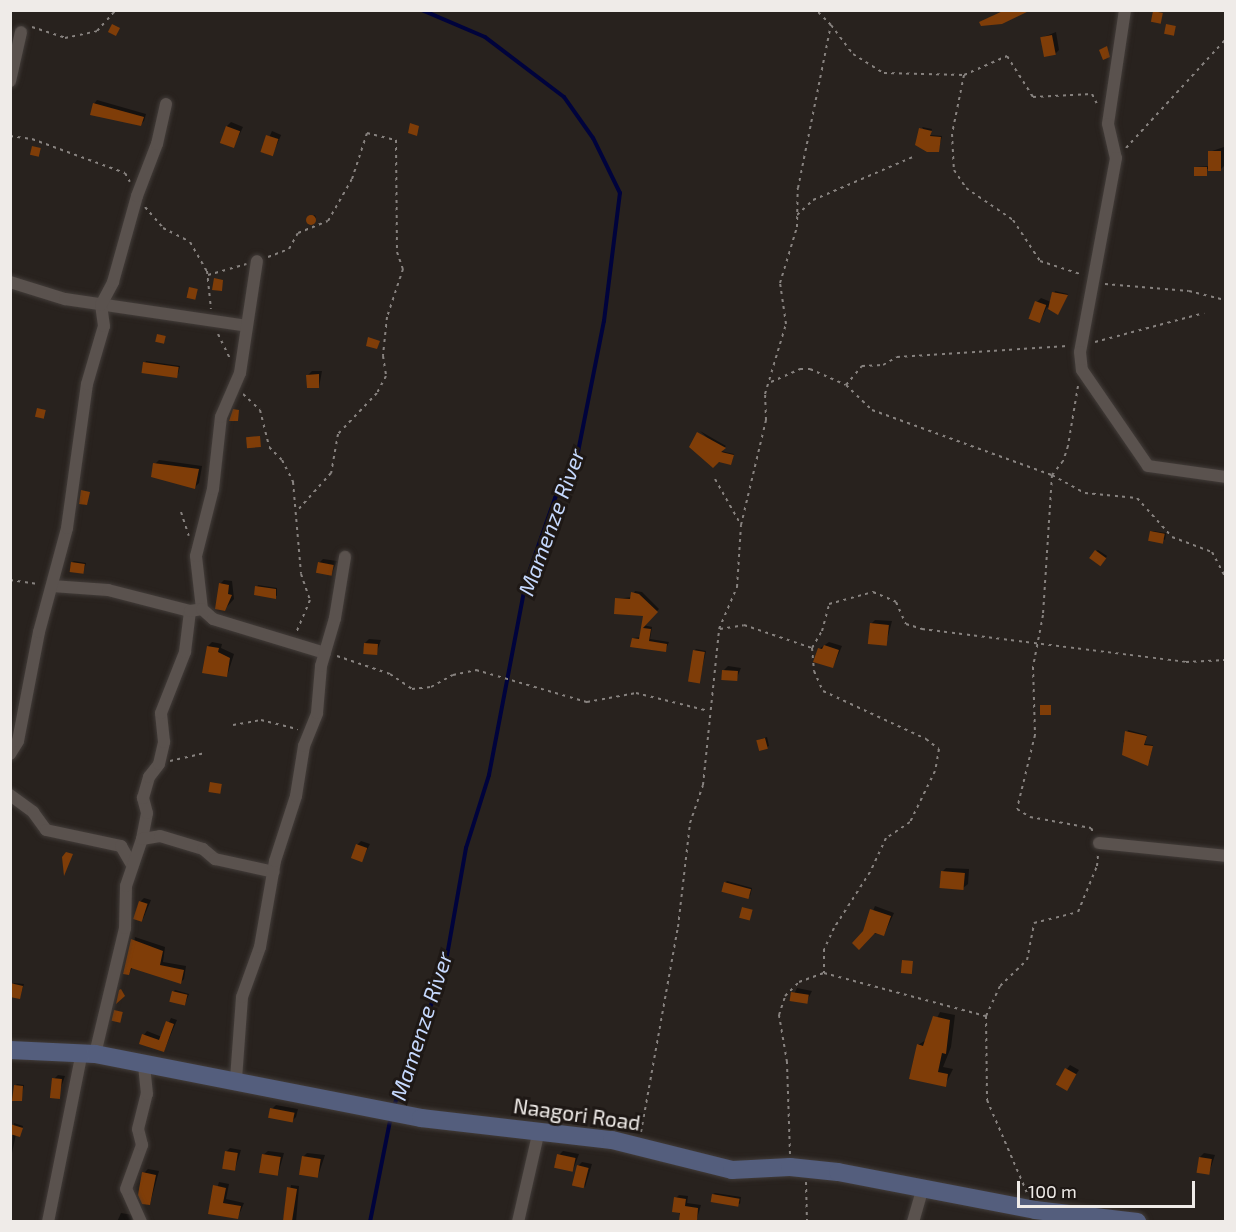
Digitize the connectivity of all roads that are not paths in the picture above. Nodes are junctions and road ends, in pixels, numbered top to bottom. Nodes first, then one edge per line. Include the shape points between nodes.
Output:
1 (1125, 10) edge
2 (21, 32) road end
3 (10, 81) edge
4 (166, 104) dead end
5 (257, 261) road end
6 (10, 282) edge
7 (101, 305) junction
8 (248, 326) junction
9 (1226, 477) edge
10 (345, 557) dead end
11 (52, 586) junction
12 (196, 610) junction
13 (325, 653) junction
14 (11, 749) edge
15 (10, 795) edge
16 (142, 839) junction
17 (1099, 843) road end
18 (1226, 856) edge
19 (131, 862) junction
20 (274, 872) junction
21 (10, 1050) edge
22 (88, 1053) junction
23 (144, 1063) junction
24 (236, 1079) junction
25 (540, 1130) junction
26 (922, 1190) junction
27 (1091, 1218) edge
28 (48, 1221) edge
29 (141, 1221) edge
30 (518, 1221) edge
31 (913, 1221) edge
32 (1137, 1221) edge

1 - 9 street via 1108,124 1116,158 1082,345 1082,370 1148,466
2 - 3 street
4 - 7 street via 113,282
5 - 8 street
6 - 7 street
7 - 8 street via 112,303 183,319 225,320
7 - 11 street via 105,326 87,384 77,470
8 - 12 street via 236,383 221,417 213,489 196,556
10 - 13 street
11 - 12 street via 108,590
11 - 14 street
12 - 13 street via 213,619
12 - 16 street via 185,652 161,713 164,742 159,764 149,777 143,798 147,813
13 - 20 street via 317,713
15 - 19 street via 33,812 46,830 120,846
16 - 19 street
16 - 20 street via 160,836 203,849 215,860
17 - 18 street
19 - 22 street via 120,952
20 - 24 street via 260,947 242,997
21 - 22 street, Naagori Road
22 - 23 street, Naagori Road
22 - 28 street
23 - 24 street, Naagori Road
23 - 29 street via 147,1095 138,1129 142,1145 126,1188
24 - 25 street, Naagori Road via 421,1118
25 - 26 street, Naagori Road via 639,1145 732,1170 790,1167 838,1172
25 - 30 street
26 - 27 street, Naagori Road
26 - 31 street
27 - 32 street, Naagori Road

